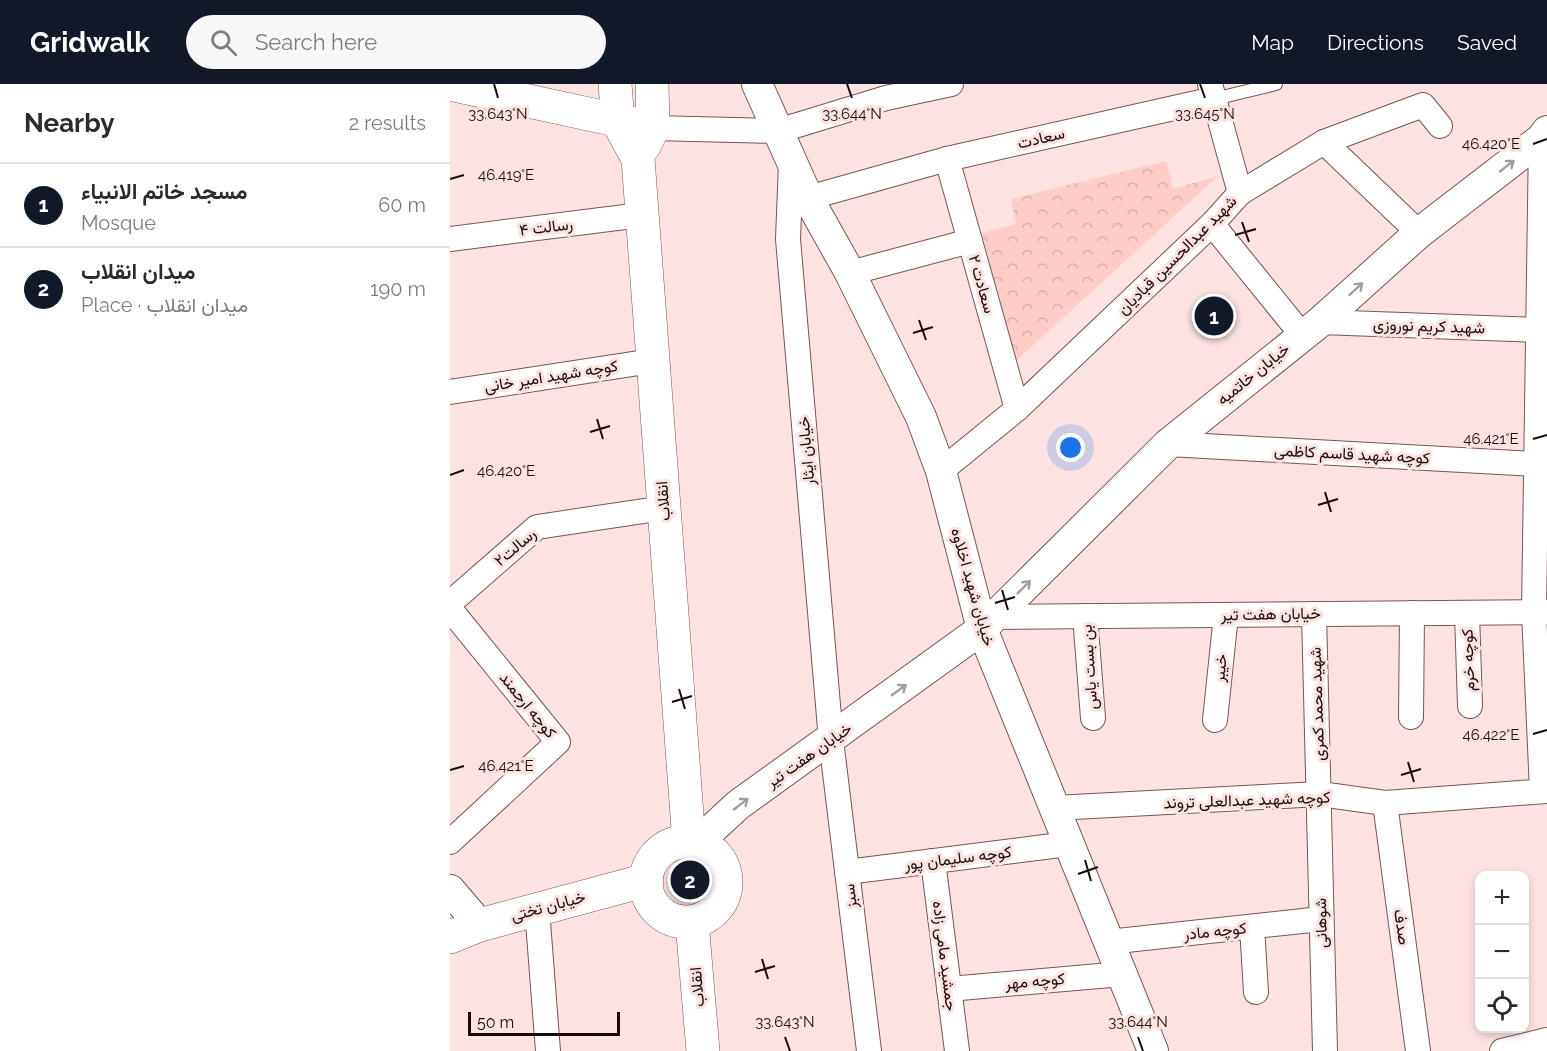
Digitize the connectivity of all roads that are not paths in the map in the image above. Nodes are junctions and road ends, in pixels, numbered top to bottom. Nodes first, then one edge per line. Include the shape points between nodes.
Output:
1 (615, 84) edge
2 (652, 84) edge
3 (757, 84) edge
4 (951, 84) edge
5 (1276, 84) edge
6 (468, 86) edge
7 (884, 91) edge
8 (1212, 91) edge
9 (618, 122) junction
10 (1440, 126) dead end
11 (653, 128) junction
12 (778, 131) junction
13 (1545, 136) edge
14 (1324, 142) junction
15 (638, 159) junction
16 (947, 159) junction
17 (791, 161) junction
18 (1240, 193) junction
19 (808, 198) junction
20 (641, 215) junction
21 (1212, 224) junction
22 (1419, 233) junction
23 (450, 240) edge
24 (970, 241) junction
25 (850, 273) junction
26 (1541, 319) edge
27 (1311, 329) junction
28 (652, 361) junction
29 (1542, 380) edge
30 (450, 392) edge
31 (1017, 409) junction
32 (1168, 444) junction
33 (1536, 464) junction
34 (941, 471) junction
35 (663, 508) junction
36 (450, 603) edge
37 (450, 609) edge
38 (1540, 612) edge
39 (1412, 613) junction
40 (1467, 613) junction
41 (1314, 614) junction
42 (1226, 615) junction
43 (1085, 616) junction
44 (988, 623) junction
45 (1470, 706) dead end
46 (1411, 717) dead end
47 (1093, 718) dead end
48 (1215, 720) dead end
49 (831, 740) junction
50 (1544, 791) edge
51 (1320, 794) junction
52 (1385, 803) junction
53 (1055, 808) junction
54 (450, 842) edge
55 (693, 842) junction
56 (1068, 844) junction
57 (933, 861) junction
58 (847, 872) junction
59 (647, 880) junction
60 (450, 890) edge
61 (537, 909) junction
62 (1321, 919) junction
63 (692, 922) junction
64 (480, 925) junction
65 (1252, 927) junction
66 (450, 937) edge
67 (1108, 942) junction
68 (1122, 974) junction
69 (949, 989) junction
70 (1256, 992) dead end
71 (1547, 1040) edge
72 (548, 1051) edge
73 (703, 1051) edge
74 (869, 1051) edge
75 (957, 1051) edge
76 (1153, 1051) edge
77 (1325, 1051) edge
78 (1418, 1051) edge
79 (1502, 1051) edge

1 - 9 main road
2 - 11 main road
3 - 12 street, خیابان شهید اخلاوه
4 - 7 street
5 - 8 lane, سعادت
6 - 9 main road
7 - 12 street
8 - 16 street, سعادت
8 - 18 street
9 - 11 main road
9 - 15 main road, انقلاب
10 - 14 street, شهید عبدالحسین قبادیان via 1423,105
11 - 12 street
11 - 15 main road, انقلاب
12 - 17 street, خیابان شهید اخلاوه
22 -> 13 street, خیابان خاتمیه
13 - 26 street
14 - 18 street, شهید عبدالحسین قبادیان
14 - 22 street
15 - 20 main road, انقلاب
16 - 19 street, سعادت
16 - 24 street, سعادت ۲
17 - 19 street, خیابان شهید اخلاوه
17 - 49 street, خیابان ایثار via 788,239
18 - 21 street, شهید عبدالحسین قبادیان
19 - 25 street, خیابان شهید اخلاوه
20 - 23 street, رسالت ۴
20 - 28 main road, انقلاب
21 - 27 street
21 - 31 street, شهید عبدالحسین قبادیان
27 -> 22 street, خیابان خاتمیه
24 - 25 street
24 - 31 street, سعادت ۲
25 - 34 street, خیابان شهید اخلاوه via 921,417
26 - 27 street, شهید کریم نوروزی
26 - 29 street
27 - 32 street, خیابان خاتمیه
28 - 30 street, کوچه شهید امیر خانی
28 - 35 main road, انقلاب
29 - 33 street
31 - 34 street, شهید عبدالحسین قبادیان
32 - 33 street, کوچه شهید قاسم کاظمی
44 -> 32 street, خیابان خاتمیه
33 - 38 street
34 - 44 street, خیابان شهید اخلاوه
35 - 36 street, رسالت۲ via 537,527
35 - 55 main road, انقلاب
37 - 54 street, کوچه ارجمند via 558,742
38 - 40 street, خیابان هفت تیر
38 - 50 street
39 - 40 street, خیابان هفت تیر
39 - 41 street, خیابان هفت تیر
39 - 46 street
40 - 45 street, کوچه خرم
41 - 42 street, خیابان هفت تیر
41 - 51 street, شهید محمد کمری
42 - 43 street, خیابان هفت تیر
42 - 48 street, خیبر
43 - 44 street, خیابان هفت تیر
43 - 47 street, بن بست یاس
49 -> 44 street, خیابان هفت تیر
44 - 53 street, خیابان شهید اخلاوه
55 -> 49 street, خیابان هفت تیر via 738,805
49 - 58 street, سبز
50 - 52 street, کوچه شهید عبدالعلی تروند
51 - 52 street, کوچه شهید عبدالعلی تروند
51 - 53 street, کوچه شهید عبدالعلی تروند
51 - 62 street, شوهانی
52 - 78 street, صدف
53 - 56 street, خیابان شهید اخلاوه
55 - 59 main road via 678,842 658,853 651,862
55 - 63 main road via 710,849 720,859 727,885 716,910
56 - 57 street, کوچه سلیمان پور
56 - 67 street, خیابان شهید اخلاوه
57 - 58 street, کوچه سلیمان پور
57 - 69 street, جمشید مامی زاده
58 - 74 street, سبز
59 - 61 main road, خیابان تختی
59 - 63 main road via 649,898 656,909 679,922
60 - 64 street
61 - 64 main road, خیابان تختی
61 - 72 street
62 - 65 street, کوچه مادر
62 - 77 street, شوهانی
63 - 73 main road, انقلاب
64 - 66 main road, خیابان تختی
65 - 67 street, کوچه مادر
65 - 70 street
67 - 68 street, خیابان شهید اخلاوه
68 - 69 street, کوچه مهر
68 - 76 street, خیابان شهید اخلاوه
69 - 75 street, جمشید مامی زاده
71 - 79 street

